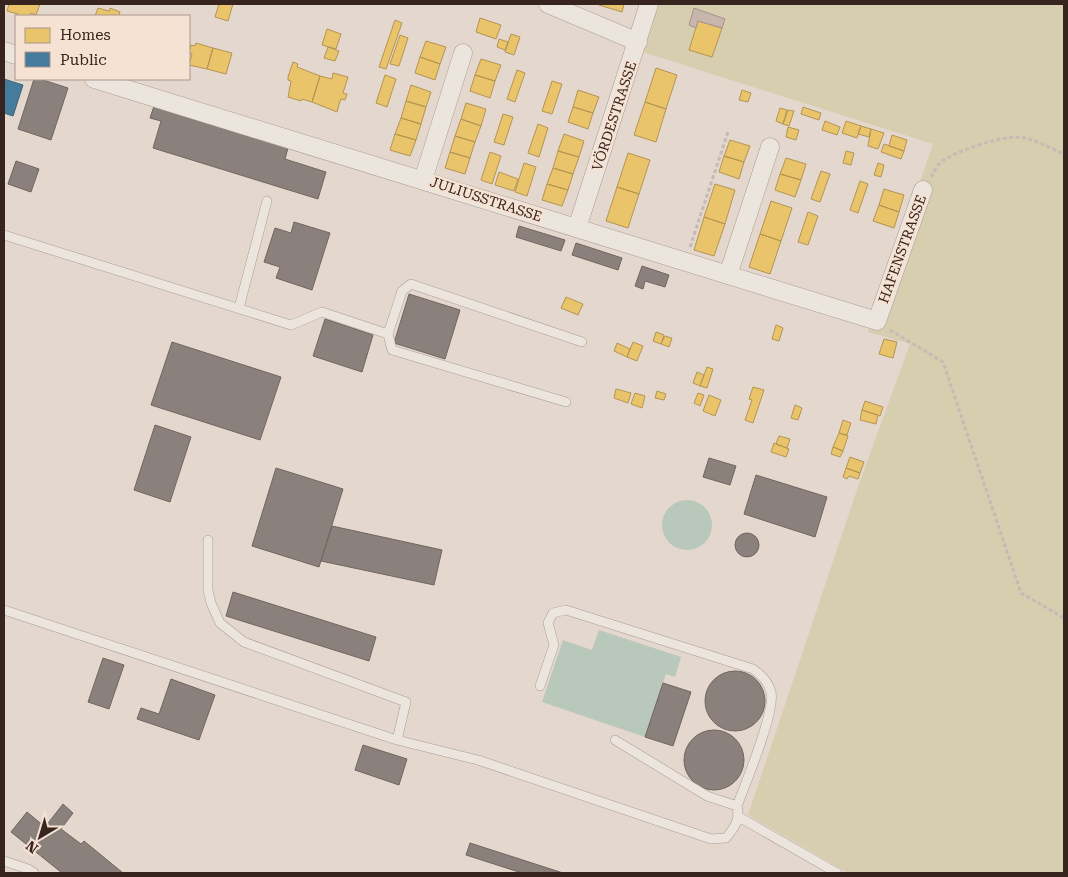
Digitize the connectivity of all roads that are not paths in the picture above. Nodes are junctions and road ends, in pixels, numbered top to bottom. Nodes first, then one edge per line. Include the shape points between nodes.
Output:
1 (548, 4) edge
2 (649, 4) edge
3 (638, 42) junction
4 (463, 53) dead end
5 (97, 80) edge
6 (770, 146) dead end
7 (424, 180) junction
8 (923, 190) road end
9 (267, 201) dead end
10 (577, 228) junction
11 (4, 234) edge
12 (728, 276) junction
13 (239, 308) junction
14 (877, 322) joint
15 (388, 334) junction
16 (582, 342) dead end
17 (566, 402) dead end
18 (208, 540) dead end
19 (4, 610) edge
20 (540, 686) dead end
21 (396, 740) junction
22 (615, 740) dead end
23 (737, 806) junction
24 (739, 817) junction
25 (4, 861) edge
26 (34, 873) edge
27 (837, 873) edge

1 - 3 street
2 - 3 street, VÖRDESTRASSE
3 - 10 street, VÖRDESTRASSE
4 - 7 street
5 - 7 street, JULIUSSTRASSE
6 - 12 street
7 - 10 street, JULIUSSTRASSE
8 - 14 street, HAFENSTRASSE
9 - 13 lane
10 - 12 street, JULIUSSTRASSE
11 - 13 lane
12 - 14 street, JULIUSSTRASSE
13 - 15 lane via 291,324 322,312
15 - 16 lane via 402,291 411,284
15 - 17 lane via 392,350
18 - 21 lane via 208,590 220,623 244,642 406,702
19 - 21 lane
20 - 23 lane via 554,645 548,623 553,614 566,610 753,668 766,680 772,694 769,716
21 - 24 lane via 478,760 711,838 726,838
22 - 23 lane via 707,796
23 - 24 lane
24 - 27 lane
25 - 26 lane

